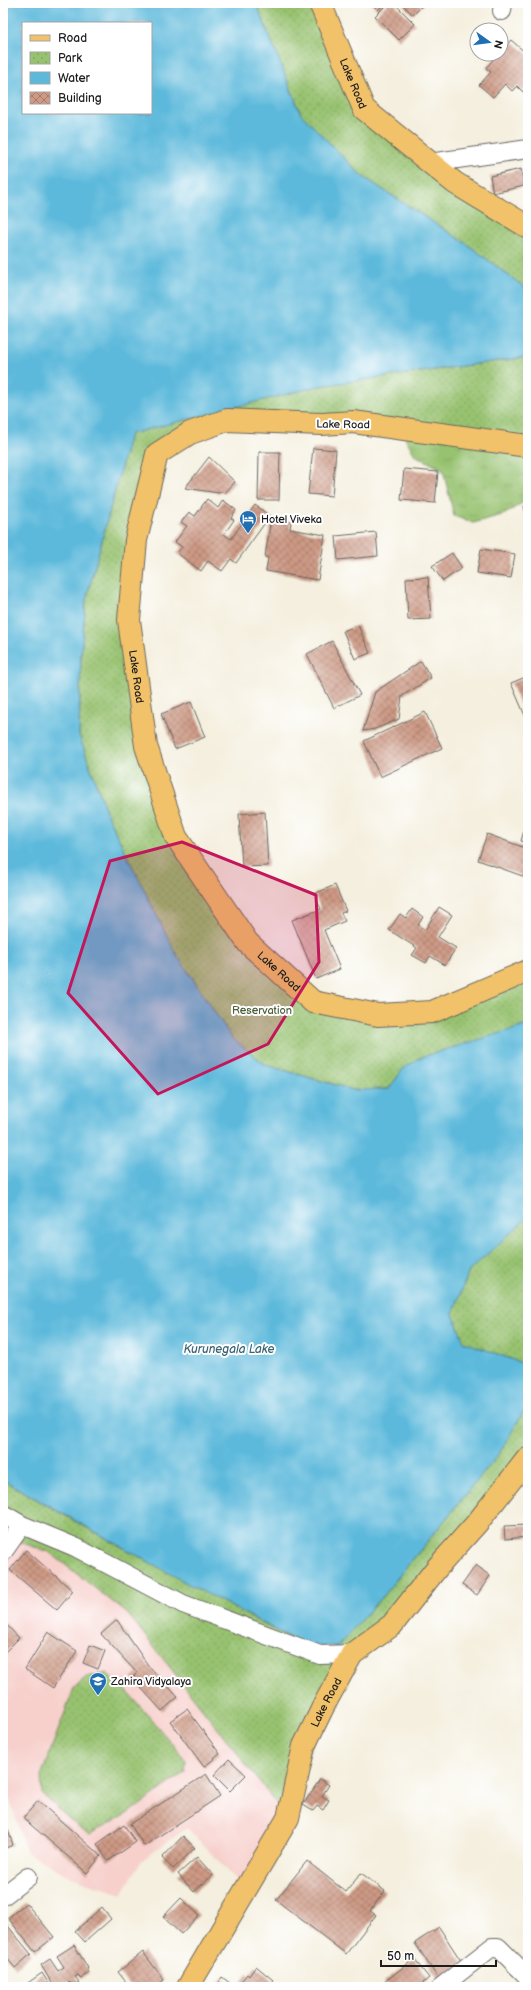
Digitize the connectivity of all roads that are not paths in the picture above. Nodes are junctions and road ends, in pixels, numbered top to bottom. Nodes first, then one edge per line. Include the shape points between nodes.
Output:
1 (320, 3) edge
2 (528, 149) edge
3 (429, 163) junction
4 (528, 227) edge
5 (528, 446) edge
6 (528, 971) edge
7 (528, 1458) edge
8 (3, 1514) edge
9 (22, 1525) junction
10 (3, 1552) edge
11 (352, 1654) junction
12 (28, 1877) dead end
13 (3, 1896) edge
14 (528, 1977) edge
15 (188, 1987) edge
16 (442, 1987) edge

1 - 3 main road, Lake Road via 364,109
2 - 3 street
3 - 4 main road, Lake Road via 455,183
5 - 6 main road, Lake Road via 353,422 322,424 226,420 190,433 157,454 136,540 129,620 146,746 176,837 248,943 313,1002 378,1015 432,1012
7 - 11 main road, Lake Road via 477,1524 436,1569 392,1625
8 - 9 street
9 - 10 street
9 - 11 street via 75,1547 183,1604 320,1655
11 - 15 main road, Lake Road via 304,1746 288,1818
12 - 13 street
14 - 16 street via 498,1946 492,1947

